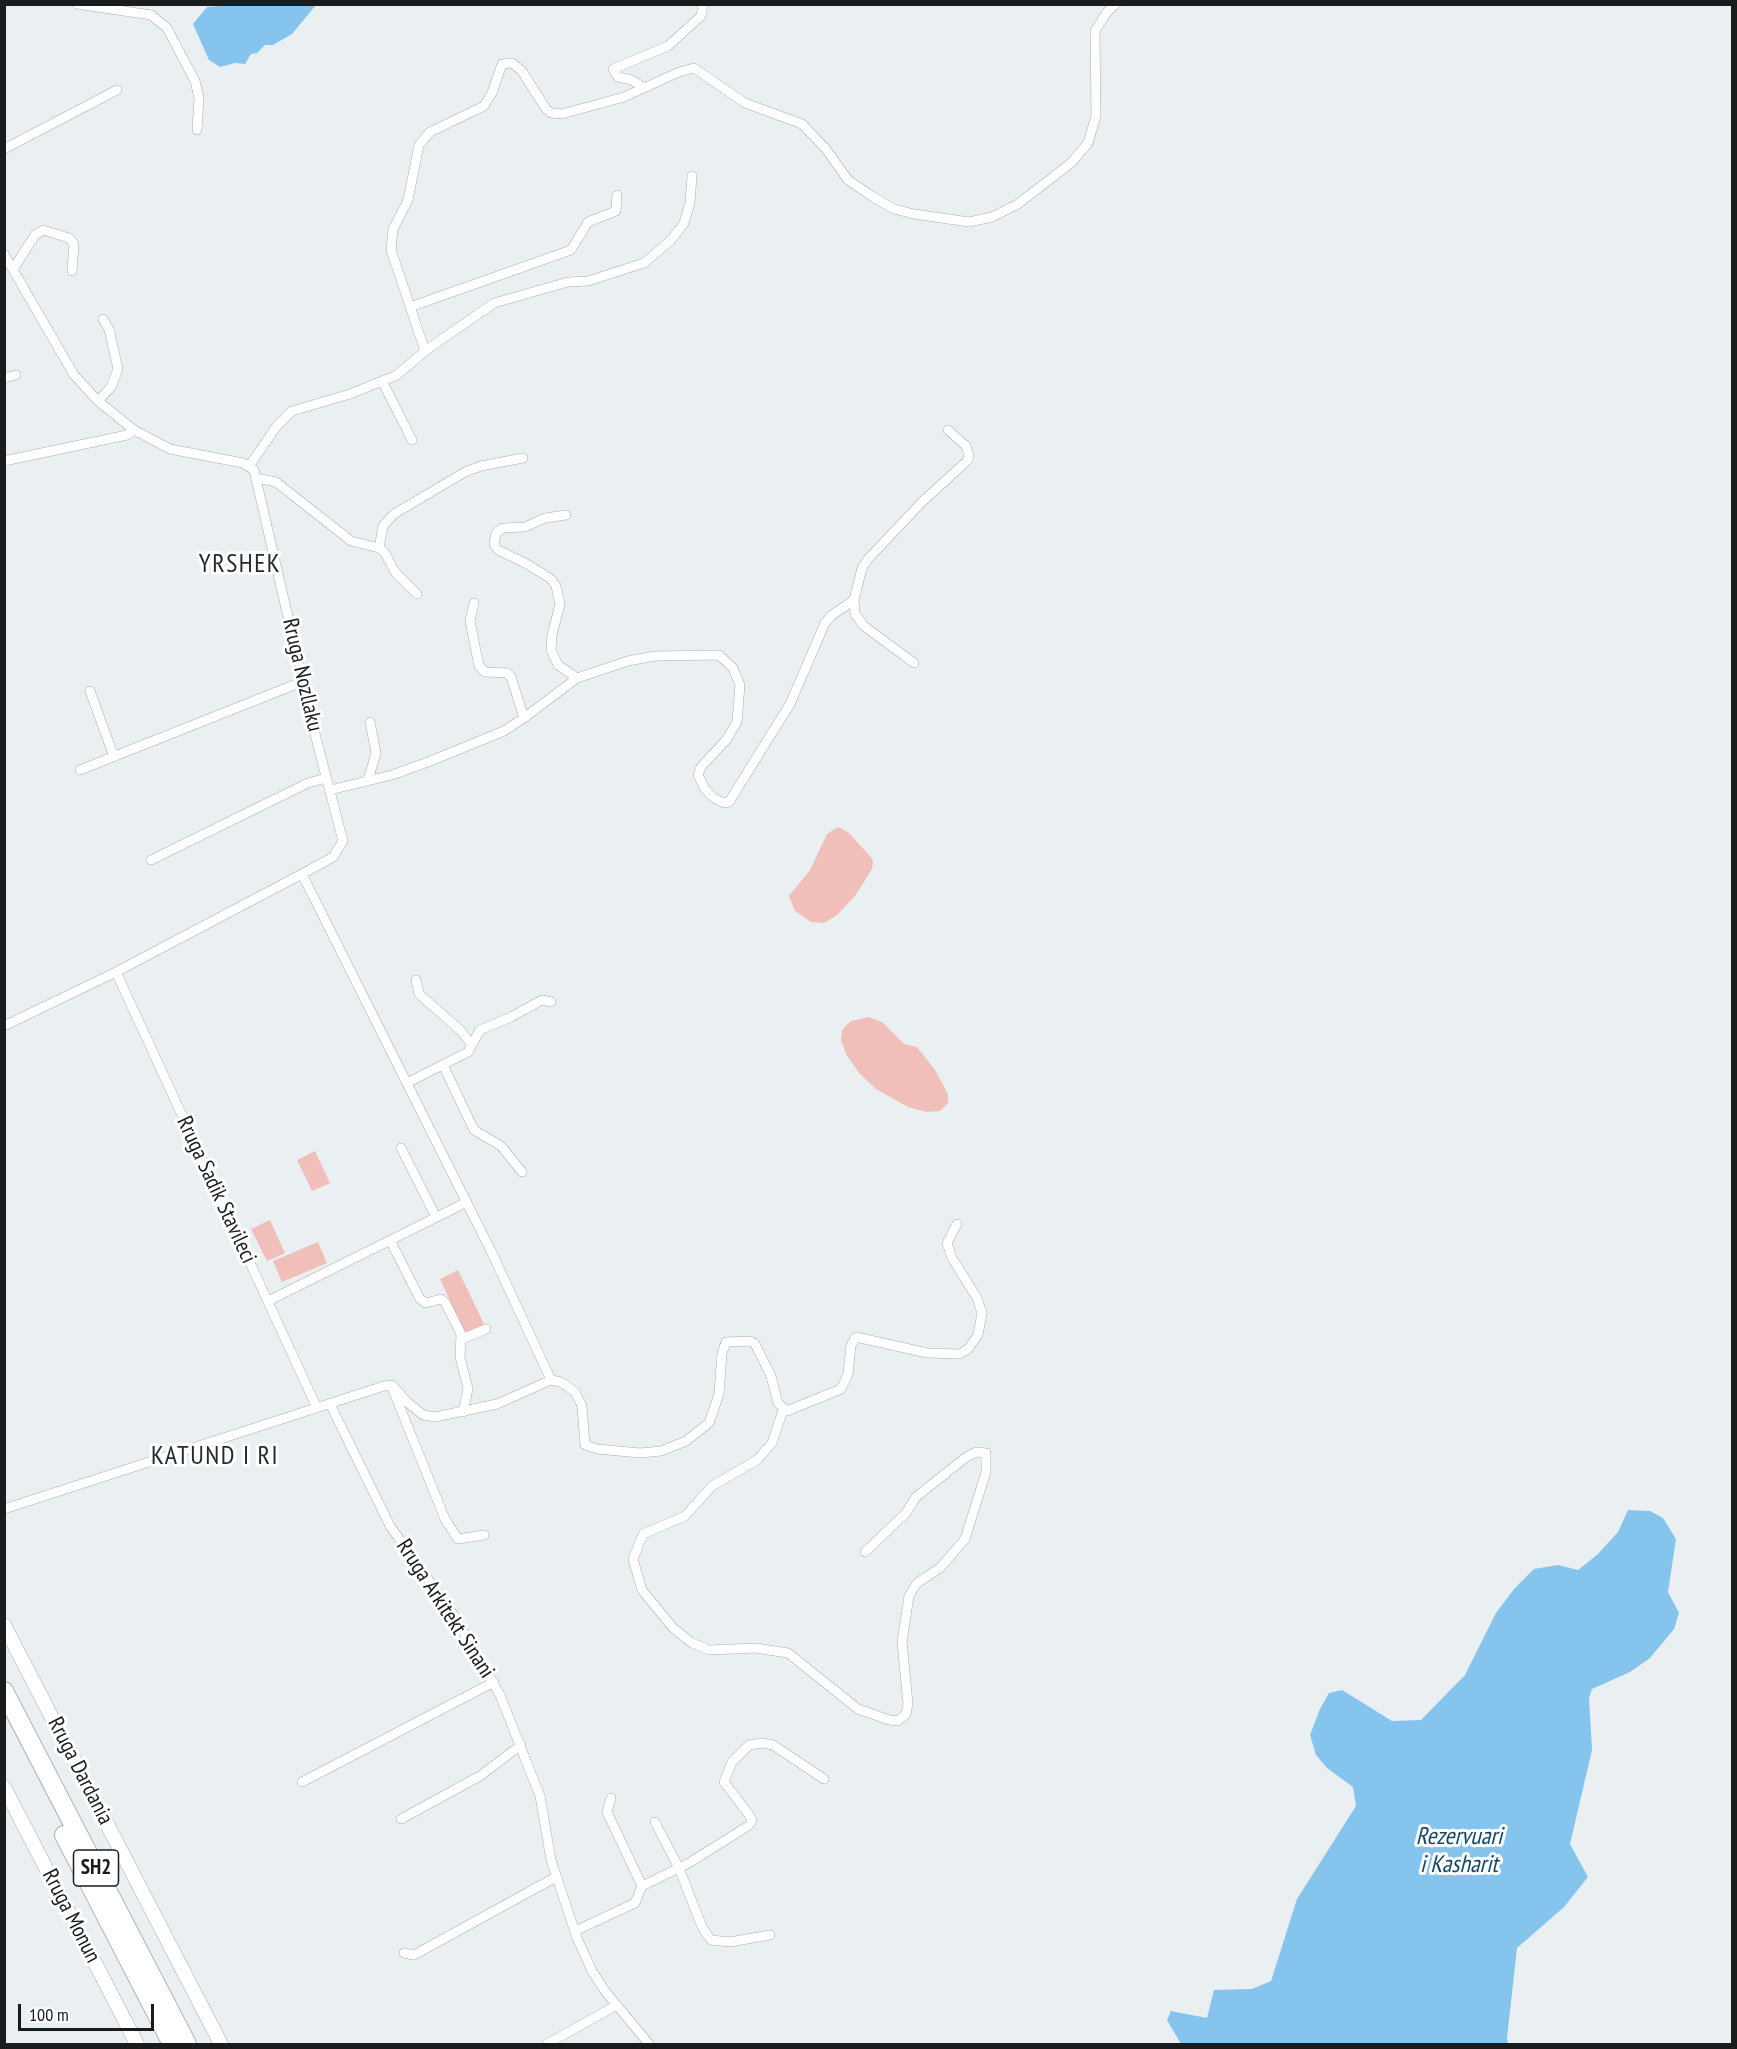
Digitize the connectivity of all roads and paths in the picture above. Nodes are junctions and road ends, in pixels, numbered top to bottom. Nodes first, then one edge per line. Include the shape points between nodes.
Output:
1 (77, 4) edge
2 (703, 4) edge
3 (1116, 4) edge
4 (644, 88) junction
5 (117, 90) dead end
6 (197, 129) dead end
7 (4, 149) edge
8 (692, 176) dead end
9 (617, 195) dead end
10 (4, 254) edge
11 (14, 268) junction
12 (72, 271) dead end
13 (410, 307) junction
14 (104, 319) dead end
15 (425, 351) junction
16 (16, 375) dead end
17 (4, 378) edge
18 (382, 381) junction
19 (98, 401) junction
20 (134, 430) junction
21 (948, 430) dead end
22 (412, 440) dead end
23 (523, 458) dead end
24 (4, 461) edge
25 (250, 465) junction
26 (256, 478) junction
27 (566, 515) dead end
28 (379, 548) junction
29 (417, 594) dead end
30 (854, 600) junction
31 (474, 603) dead end
32 (914, 663) dead end
33 (577, 678) junction
34 (304, 681) junction
35 (90, 691) dead end
36 (524, 718) junction
37 (370, 722) dead end
38 (114, 757) junction
39 (80, 770) dead end
40 (326, 778) junction
41 (368, 780) junction
42 (330, 790) junction
43 (151, 860) dead end
44 (302, 874) junction
45 (116, 972) junction
46 (416, 980) dead end
47 (551, 1002) dead end
48 (4, 1026) edge
49 (472, 1045) junction
50 (443, 1065) junction
51 (407, 1083) junction
52 (401, 1149) dead end
53 (522, 1172) dead end
54 (466, 1202) junction
55 (436, 1217) junction
56 (957, 1224) dead end
57 (390, 1240) junction
58 (268, 1300) junction
59 (486, 1329) dead end
60 (462, 1339) junction
61 (550, 1380) junction
62 (392, 1385) junction
63 (330, 1404) junction
64 (316, 1408) junction
65 (783, 1410) junction
66 (463, 1412) junction
67 (4, 1509) edge
68 (484, 1535) dead end
69 (865, 1552) dead end
70 (4, 1625) edge
71 (494, 1682) junction
72 (4, 1691) edge
73 (4, 1719) edge
74 (521, 1746) junction
75 (824, 1779) dead end
76 (302, 1782) dead end
77 (4, 1787) edge
78 (611, 1798) dead end
79 (401, 1819) dead end
80 (655, 1822) dead end
81 (679, 1868) junction
82 (556, 1877) junction
83 (642, 1886) junction
84 (575, 1931) junction
85 (770, 1935) dead end
86 (404, 1953) dead end
87 (617, 2005) junction
88 (137, 2044) edge
89 (172, 2044) edge
90 (187, 2044) edge
91 (221, 2044) edge
92 (547, 2044) edge
93 (649, 2044) edge

1 - 6 street via 151,15 167,28 195,81 199,98
2 - 4 street via 701,16 668,46 613,69 618,76
3 - 4 street via 1095,31 1097,108 1089,143 1071,163 1018,204 992,217 969,222 914,214 873,197 848,180 802,124 745,103 694,68
4 - 13 street via 569,113 551,113 522,71 512,63 502,64 484,106 430,132 419,145 408,200 391,239
5 - 7 street
8 - 15 street via 684,223 671,240 644,262 598,278 502,300
9 - 13 street via 616,211 588,222 571,250
10 - 11 street
11 - 12 street via 35,235 44,230 69,238 74,244
11 - 19 street via 74,375
13 - 15 street
14 - 19 street via 118,369 111,387
15 - 18 street via 397,375
16 - 17 street
18 - 22 street
18 - 25 street via 292,411 276,426
19 - 20 street
20 - 24 street via 127,435
20 - 25 street via 170,449
21 - 30 street via 966,446 967,461 868,559
23 - 28 street via 465,472 394,514 383,526
25 - 26 street, Rruga Nozllaku
26 - 28 street via 281,485 351,541
26 - 34 street, Rruga Nozllaku
27 - 33 street via 545,518 525,527 503,528 496,532 494,544 556,586 560,604 551,650 558,665
28 - 29 street
30 - 32 street via 857,618 864,626
30 - 33 street via 825,623 790,704 729,801 724,803 705,789 698,775 737,722 740,685 726,660 712,653 646,657
31 - 36 street via 470,621 479,666 485,672 511,676
33 - 36 street
34 - 38 street
34 - 40 street, Rruga Nozllaku
35 - 38 street
36 - 41 street via 504,731 428,762
37 - 41 street via 376,753
38 - 39 street
40 - 42 street, Rruga Nozllaku
40 - 43 street
41 - 42 street
42 - 44 street, Rruga Nozllaku via 342,831 341,848 333,857
44 - 45 street, Rruga Nozllaku
44 - 51 street
45 - 48 street, Rruga Nozllaku
45 - 58 street, Rruga Sadik Stavileci
46 - 49 street via 419,994
47 - 49 street via 542,1000 480,1030
49 - 50 street via 468,1052
50 - 51 street
50 - 53 street via 474,1130 501,1146
51 - 54 street
52 - 55 street
54 - 55 street
54 - 61 street
55 - 57 street
56 - 65 street via 947,1243 982,1313 974,1343 960,1354 940,1354 856,1337 841,1389 792,1411
57 - 58 street
57 - 60 street via 420,1299 426,1303 441,1299 445,1302
58 - 64 street, Rruga Sadik Stavileci
59 - 60 street
60 - 66 street via 460,1357 468,1389
61 - 65 street via 567,1386 579,1400 585,1445 639,1453 660,1451 686,1441 709,1423 718,1394 723,1346 726,1342 750,1341 764,1357
61 - 66 street via 497,1404
62 - 63 street
62 - 66 street via 423,1415
62 - 68 street via 445,1519 458,1539
63 - 64 street
63 - 71 street, Rruga Arkitekt Sinani via 390,1526 453,1614
64 - 67 street
65 - 69 street via 772,1443 757,1460 712,1486 685,1516 644,1534 633,1559 642,1590 668,1623 692,1643 709,1650 756,1648 788,1653 858,1708 898,1721 906,1714 908,1704 902,1664 907,1603 917,1583 940,1568 965,1539 986,1472 986,1453 976,1452 965,1458 916,1497 906,1513
70 - 91 main road, Rruga Dardania
71 - 74 street, Rruga Arkitekt Sinani
71 - 76 street
72 - 90 highway, SH2
73 - 89 highway, SH2
74 - 79 street via 480,1776
74 - 82 street, Rruga Arkitekt Sinani via 540,1796
75 - 81 street via 773,1745 749,1745 732,1762 724,1782 752,1821 735,1836
77 - 88 main road, Rruga Monun
78 - 83 street via 607,1812
80 - 81 street
81 - 83 street
81 - 85 street via 711,1940 740,1941
82 - 84 street, Rruga Arkitekt Sinani
82 - 86 street via 414,1955
83 - 84 street via 635,1903
84 - 87 street, Rruga Arkitekt Sinani via 592,1971
87 - 92 street
87 - 93 street, Rruga Arkitekt Sinani

